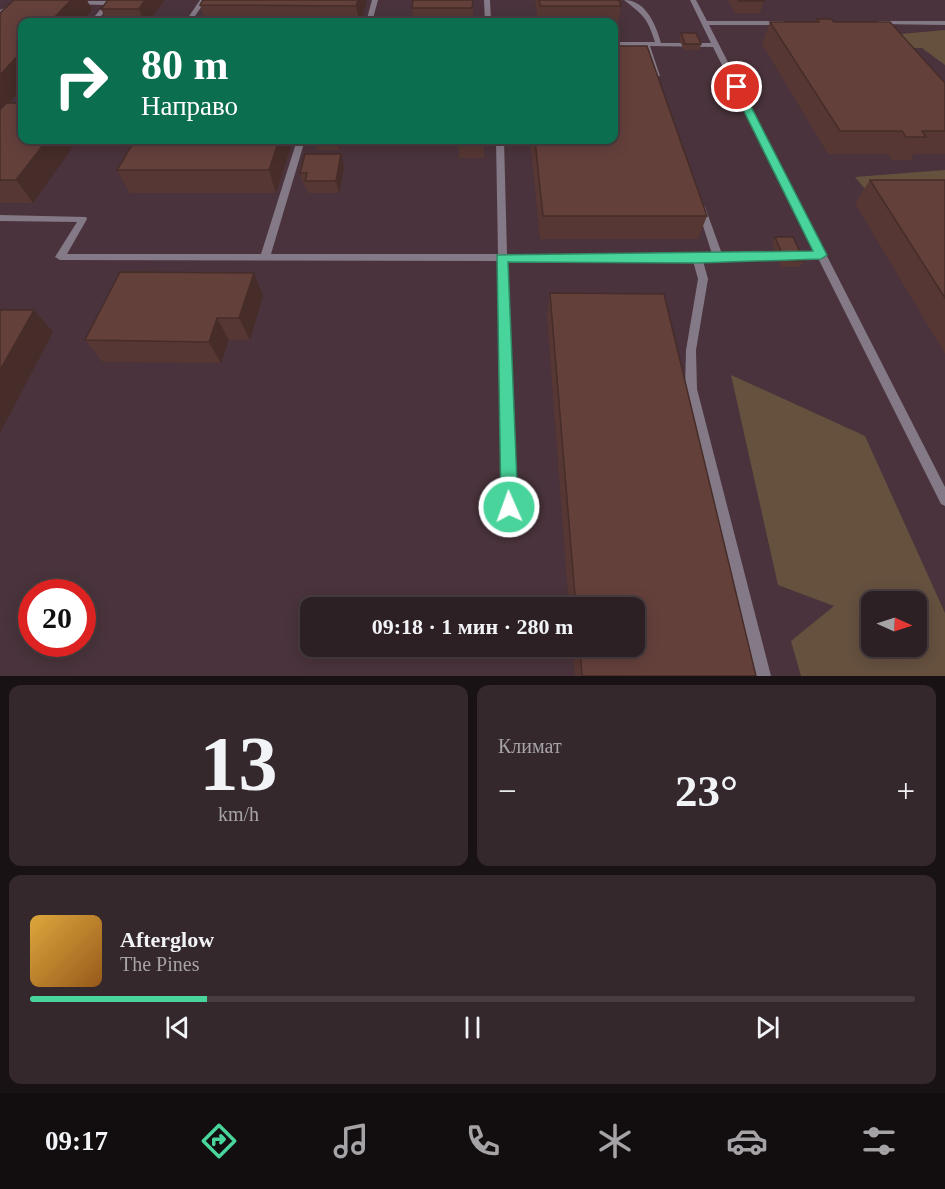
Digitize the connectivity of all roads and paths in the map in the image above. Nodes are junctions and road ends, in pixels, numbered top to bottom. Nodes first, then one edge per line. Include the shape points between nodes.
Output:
1 (203, 0) edge
2 (375, 0) edge
3 (487, 0) edge
4 (627, 0) edge
5 (693, 0) edge
6 (25, 2) edge
7 (61, 2) edge
8 (0, 12) edge
9 (96, 18) edge
10 (191, 18) edge
11 (370, 18) edge
12 (488, 18) edge
13 (705, 23) junction
14 (796, 23) edge
15 (865, 23) edge
16 (945, 23) edge
17 (618, 44) edge
18 (646, 45) junction
19 (659, 45) junction
20 (716, 45) junction
21 (662, 89) edge
22 (300, 144) edge
23 (500, 144) edge
24 (699, 201) edge
25 (0, 218) edge
26 (821, 255) junction
27 (265, 257) junction
28 (718, 257) junction
29 (502, 258) junction
30 (697, 258) junction
31 (945, 500) edge
32 (509, 507) dead end
33 (763, 676) edge

1 - 10 lane
2 - 11 lane
3 - 12 lane
4 - 19 lane via 650,17
5 - 13 lane
6 - 8 lane
7 - 9 lane via 109,3
13 - 14 lane
13 - 20 lane
15 - 16 lane
17 - 18 lane
18 - 19 lane
18 - 21 lane
19 - 20 lane
20 - 26 lane
22 - 27 lane
23 - 29 lane
24 - 28 lane
25 - 27 lane via 83,219 60,257
26 - 28 lane
26 - 31 lane
27 - 29 lane
28 - 30 lane
29 - 30 lane
29 - 32 lane
30 - 33 lane via 703,279 691,350 691,389

